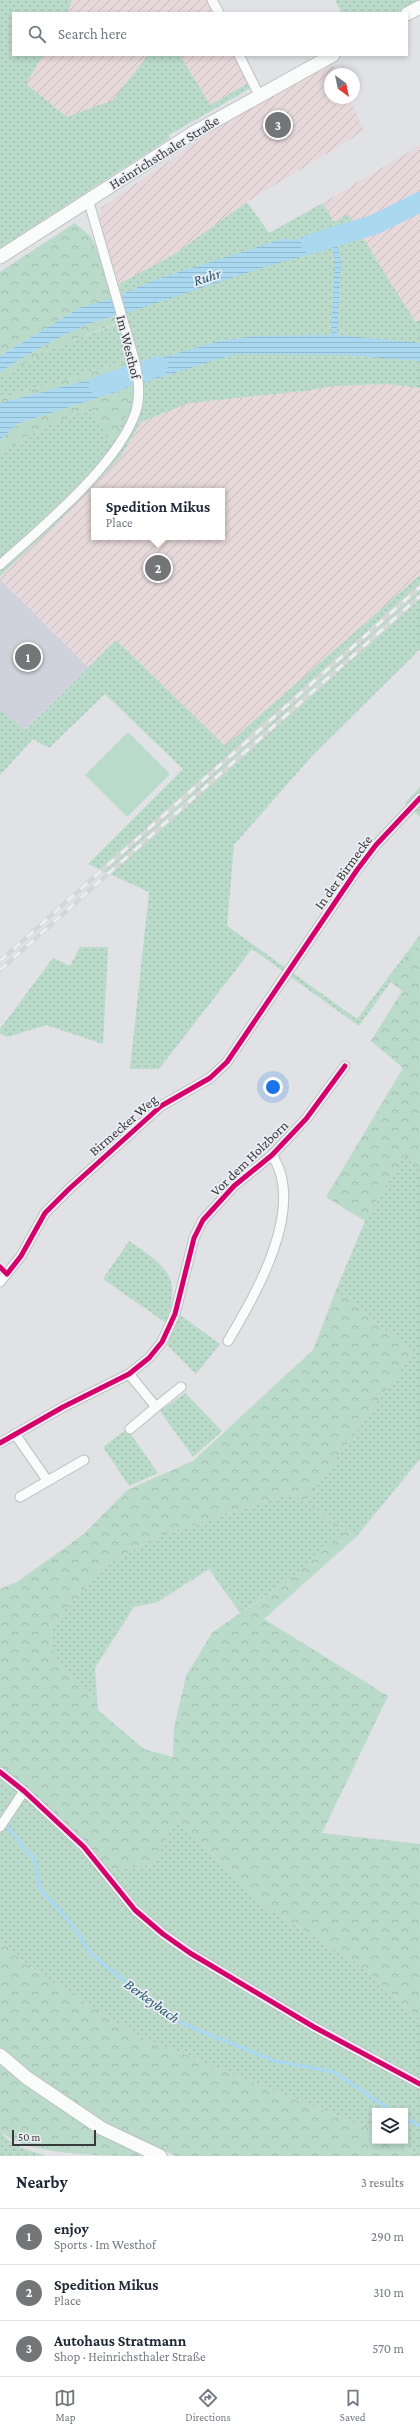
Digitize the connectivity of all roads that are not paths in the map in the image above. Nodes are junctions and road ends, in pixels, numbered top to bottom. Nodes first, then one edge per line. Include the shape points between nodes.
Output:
1 (212, 0) edge
2 (420, 7) edge
3 (218, 12) edge
4 (408, 13) edge
5 (240, 56) edge
6 (331, 56) edge
7 (259, 95) junction
8 (88, 199) junction
9 (0, 257) edge
10 (0, 565) edge
11 (420, 798) edge
12 (291, 966) joint
13 (345, 1066) dead end
14 (272, 1155) junction
15 (0, 1267) edge
16 (7, 1274) junction
17 (0, 1282) edge
18 (228, 1342) dead end
19 (129, 1374) junction
20 (181, 1387) dead end
21 (156, 1407) junction
22 (130, 1429) dead end
23 (15, 1434) junction
24 (0, 1443) edge
25 (84, 1460) dead end
26 (48, 1480) junction
27 (20, 1497) dead end
28 (0, 1772) edge
29 (24, 1791) junction
30 (0, 1827) edge
31 (0, 2055) edge
32 (420, 2084) edge
33 (160, 2156) edge

1 - 3 street
2 - 4 main road
5 - 7 street
6 - 7 main road, Heinrichsthaler Straße
7 - 8 main road, Heinrichsthaler Straße
8 - 9 main road, Heinrichsthaler Straße
8 - 10 street, Im Westhof via 134,357 139,387 136,409 130,426 108,460 44,526
11 - 12 street, In der Birmecke via 369,854
12 - 16 street, Birmecker Weg via 227,1062 210,1078 161,1106 69,1189 45,1214 21,1256
13 - 14 street, Vor dem Holzborn via 306,1119
14 - 18 street via 282,1172 282,1209 277,1237 257,1292
14 - 19 street, Vor dem Holzborn via 234,1186 203,1220 194,1238 175,1314 166,1333 149,1358
15 - 16 street
16 - 17 street, Birmecker Weg
19 - 21 street
19 - 23 street, Vor dem Holzborn
20 - 21 street
21 - 22 street
23 - 24 street, Vor dem Holzborn
23 - 26 street
25 - 26 street
26 - 27 street
28 - 29 street
29 - 30 street
29 - 32 street via 84,1847 135,1910 163,1934 190,1953 314,2027
31 - 33 main road via 27,2078 101,2128

